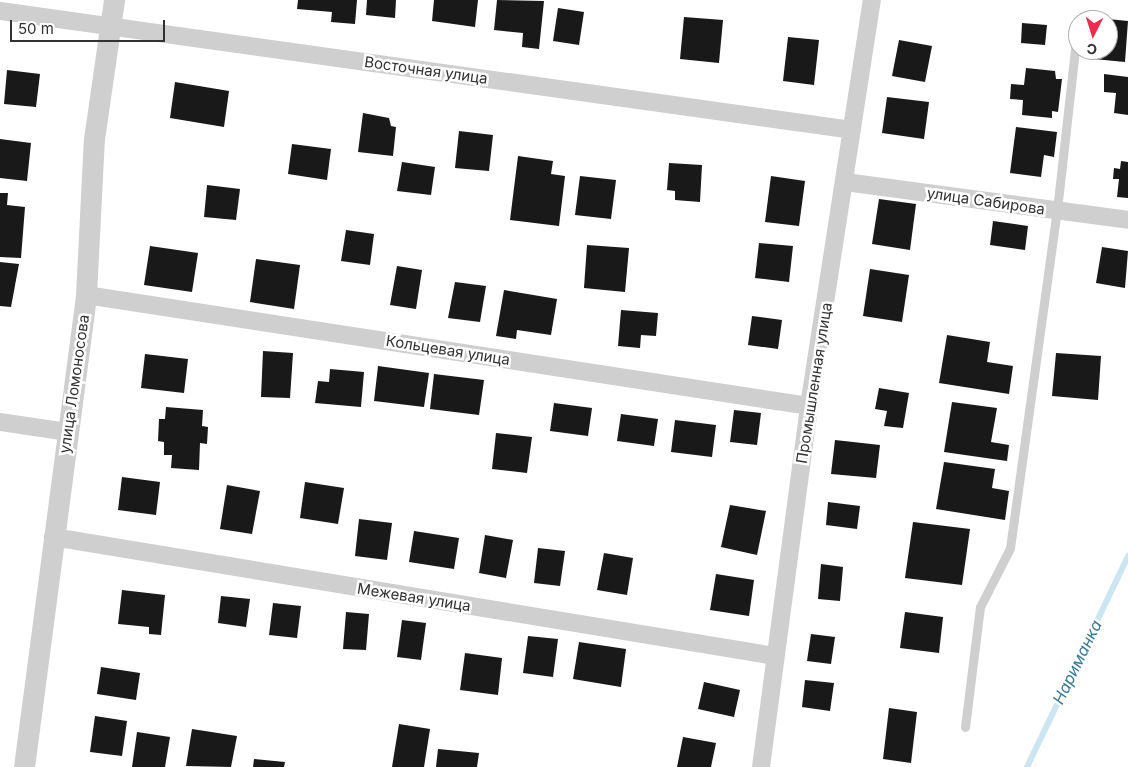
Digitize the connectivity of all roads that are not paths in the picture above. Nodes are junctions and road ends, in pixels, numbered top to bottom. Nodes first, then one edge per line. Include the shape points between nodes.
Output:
1 (114, 0) edge
2 (872, 0) edge
3 (0, 11) edge
4 (109, 26) junction
5 (1074, 60) edge
6 (852, 130) junction
7 (845, 182) junction
8 (1057, 210) junction
9 (1128, 220) edge
10 (86, 295) junction
11 (809, 406) junction
12 (0, 422) edge
13 (68, 432) junction
14 (54, 537) junction
15 (775, 656) junction
16 (965, 728) dead end
17 (24, 767) edge
18 (761, 767) edge

1 - 4 street, улица Ломоносова
2 - 6 street, Промышленная улица
3 - 4 street, Восточная улица
4 - 6 street, Восточная улица
4 - 10 street, улица Ломоносова via 94,139
5 - 8 lane
6 - 7 street, Промышленная улица
7 - 8 street, улица Сабирова
7 - 11 street, Промышленная улица
8 - 9 street, улица Сабирова
8 - 16 lane via 1010,548 980,607
10 - 11 street, Кольцевая улица
10 - 13 street, улица Ломоносова
11 - 15 street, Промышленная улица
12 - 13 street
13 - 14 street, улица Ломоносова
14 - 15 street, Межевая улица
14 - 17 street, улица Ломоносова
15 - 18 street, Промышленная улица

